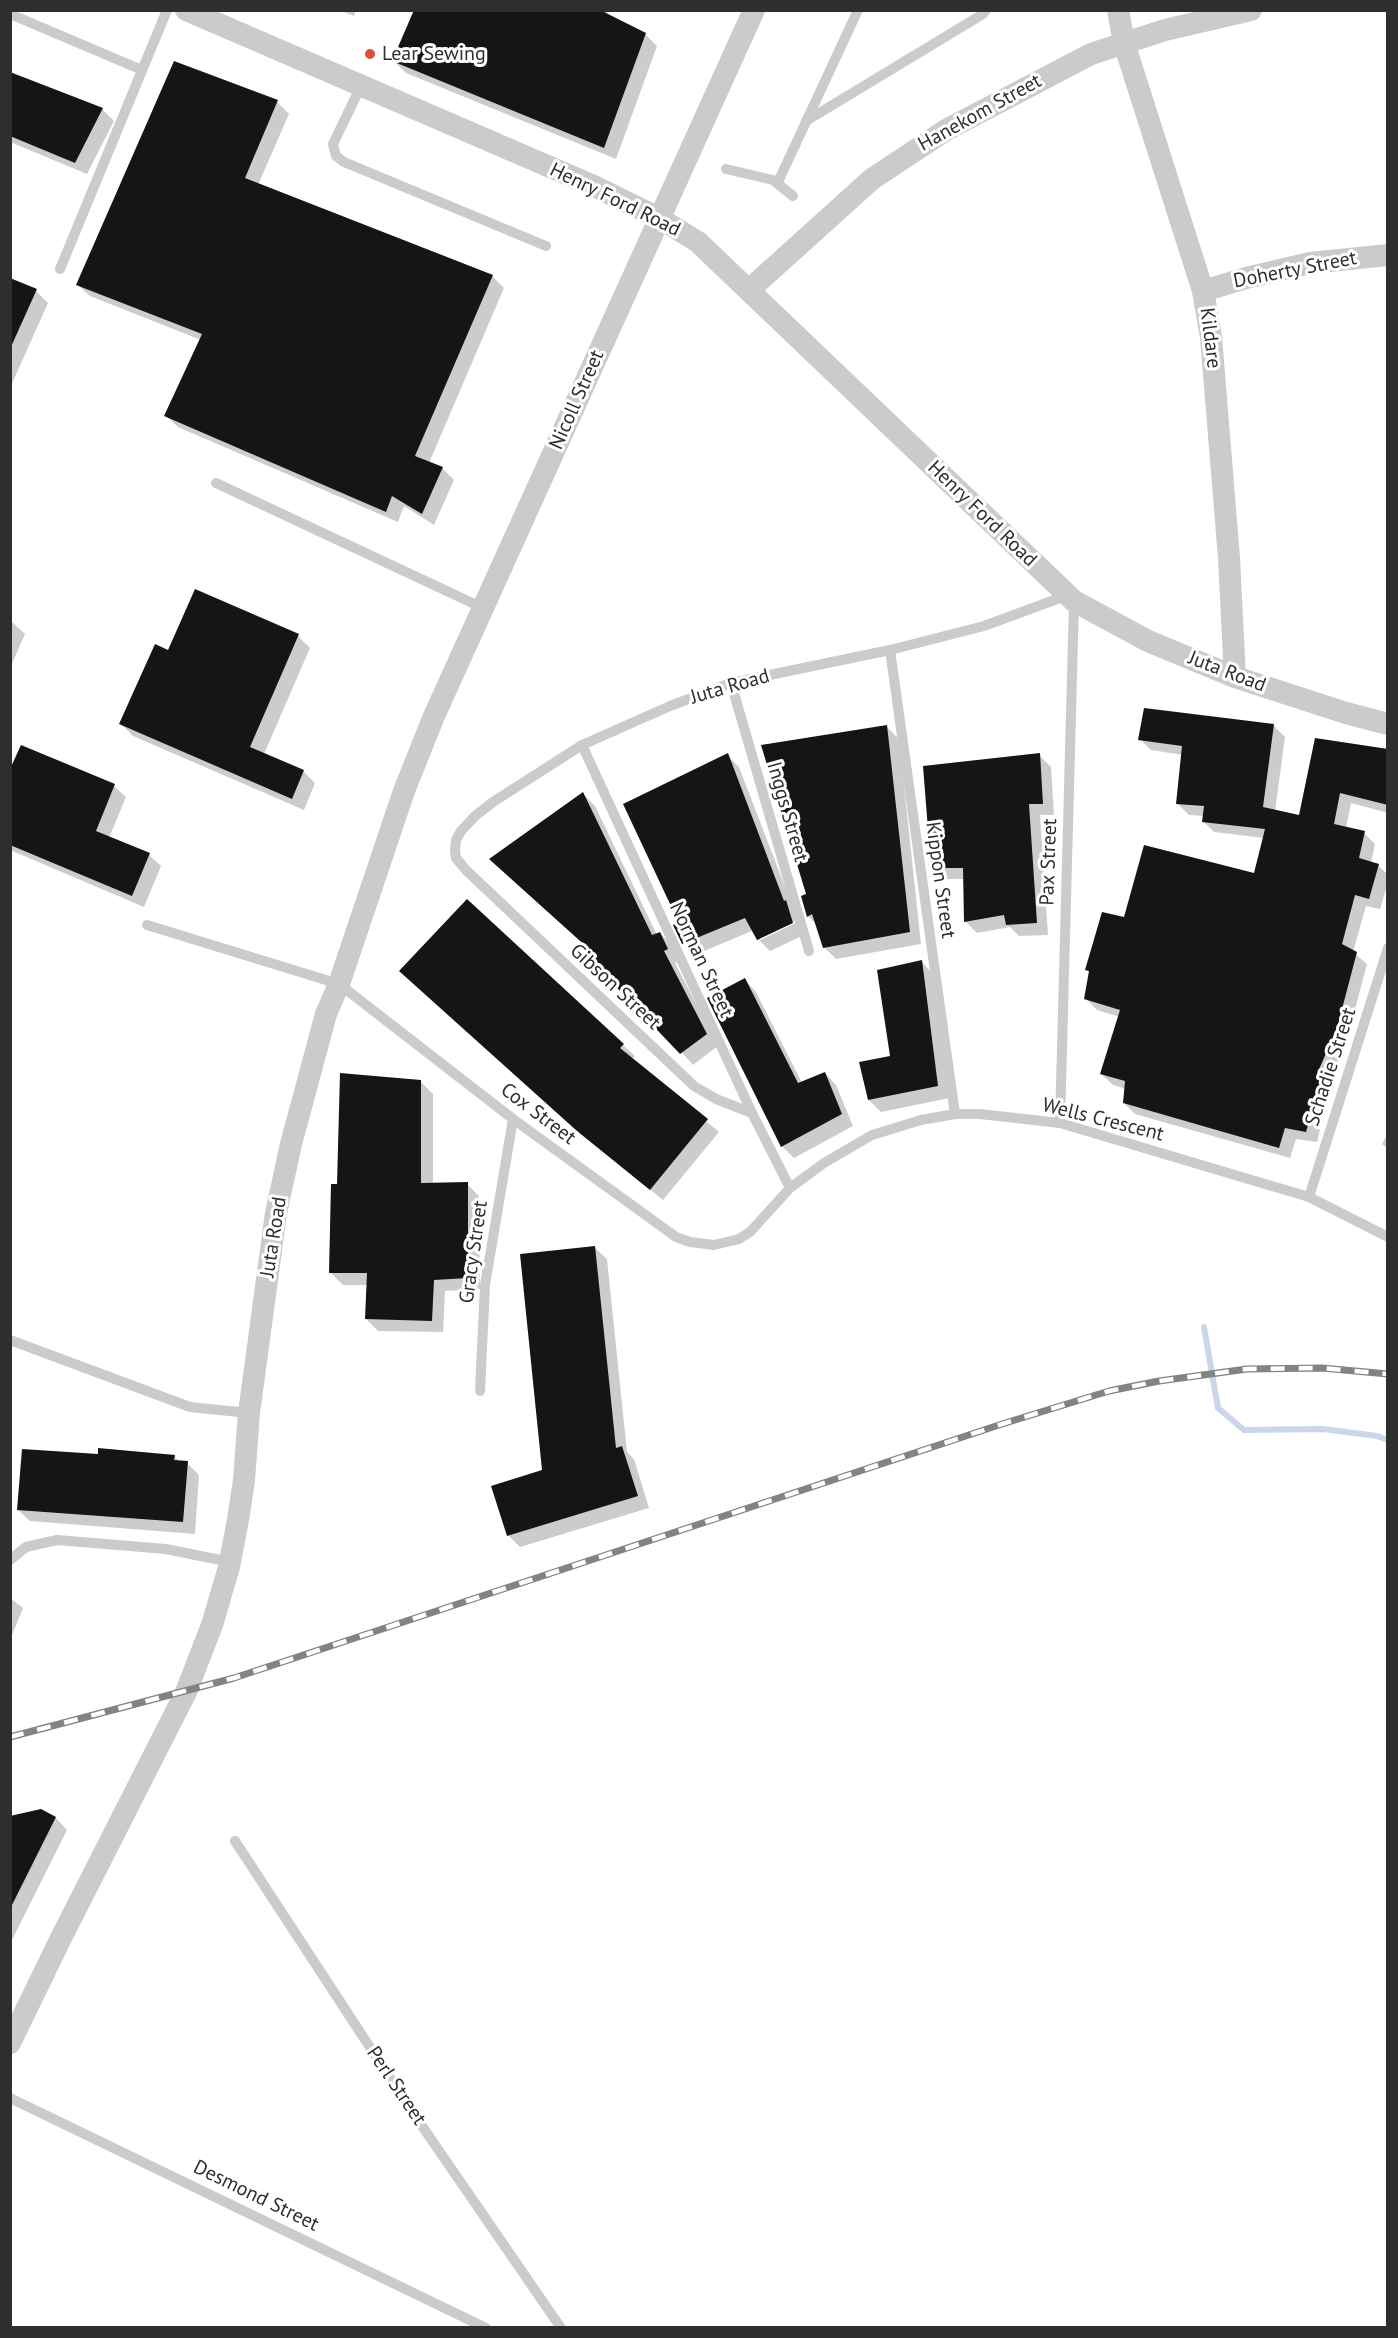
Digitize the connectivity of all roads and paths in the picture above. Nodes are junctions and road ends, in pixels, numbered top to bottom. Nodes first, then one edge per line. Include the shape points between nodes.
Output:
1 (167, 10) edge
2 (186, 10) edge
3 (754, 10) edge
4 (858, 10) edge
5 (986, 10) edge
6 (1118, 10) edge
7 (1251, 10) edge
8 (10, 14) edge
9 (1124, 43) junction
10 (142, 70) junction
11 (361, 86) junction
12 (806, 121) junction
13 (726, 169) dead end
14 (778, 182) junction
15 (793, 196) dead end
16 (659, 218) junction
17 (546, 246) dead end
18 (1388, 255) edge
19 (60, 268) dead end
20 (749, 290) junction
21 (1203, 291) junction
22 (216, 483) dead end
23 (1071, 598) junction
24 (483, 608) junction
25 (890, 650) junction
26 (1234, 677) junction
27 (730, 683) junction
28 (1388, 724) edge
29 (582, 745) junction
30 (404, 791) joint
31 (466, 870) joint
32 (147, 925) dead end
33 (1388, 948) edge
34 (809, 951) dead end
35 (339, 984) junction
36 (752, 1113) junction
37 (955, 1114) junction
38 (513, 1119) junction
39 (1060, 1123) junction
40 (790, 1188) junction
41 (1309, 1197) junction
42 (1388, 1237) edge
43 (728, 1243) joint
44 (10, 1340) edge
45 (480, 1391) dead end
46 (249, 1413) junction
47 (10, 1560) edge
48 (230, 1562) junction
49 (235, 1841) dead end
50 (10, 2043) edge
51 (10, 2098) edge
52 (486, 2328) edge
53 (561, 2328) edge

1 - 10 lane
2 - 11 street, Henry Ford Road
3 - 16 street, Nicoll Street
4 - 12 lane
5 - 12 lane
6 - 9 street, Kildare
7 - 9 street, Hanekom Street
8 - 10 lane
9 - 20 street, Hanekom Street via 1091,54 1041,79 914,150 872,179
9 - 21 street, Kildare
10 - 19 lane
11 - 16 street, Henry Ford Road
11 - 17 lane via 333,144 336,156
12 - 14 lane
13 - 14 lane
14 - 15 lane
16 - 20 street, Henry Ford Road via 698,242
16 - 24 street, Nicoll Street
18 - 21 street, Doherty Street via 1310,264
20 - 23 street, Henry Ford Road
21 - 26 street, Kildare via 1221,451
22 - 24 lane
23 - 25 lane, Juta Road
23 - 26 street, Juta Road via 1148,641
23 - 39 lane, Pax Street
24 - 30 street, Nicoll Street
25 - 27 lane, Juta Road
25 - 37 lane, Kippon Street
26 - 28 street, Juta Road
27 - 29 lane, Juta Road
27 - 34 lane, Inggs Street
29 - 31 lane, Juta Road via 493,802 467,824 456,840 455,851
29 - 36 lane, Norman Street
30 - 35 street, Juta Road
31 - 36 lane, Gibson Street via 694,1086
32 - 35 lane
33 - 41 lane, Schadie Street
35 - 38 lane, Cox Street
35 - 46 street, Juta Road via 319,1038 276,1213
36 - 40 lane, Norman Street
37 - 39 lane, Wells Crescent
37 - 40 lane, Wells Crescent via 872,1136
38 - 43 lane, Cox Street via 676,1237 701,1244
38 - 45 lane, Gracy Street via 485,1285
39 - 41 lane, Wells Crescent
40 - 43 lane, Wells Crescent via 750,1232
41 - 42 lane, Wells Crescent
44 - 46 lane via 190,1407
46 - 48 street, Juta Road via 244,1480
47 - 48 lane via 26,1547 57,1540 166,1549
48 - 50 street, Juta Road via 212,1625 186,1692
49 - 53 lane, Perl Street
51 - 52 lane, Desmond Street

